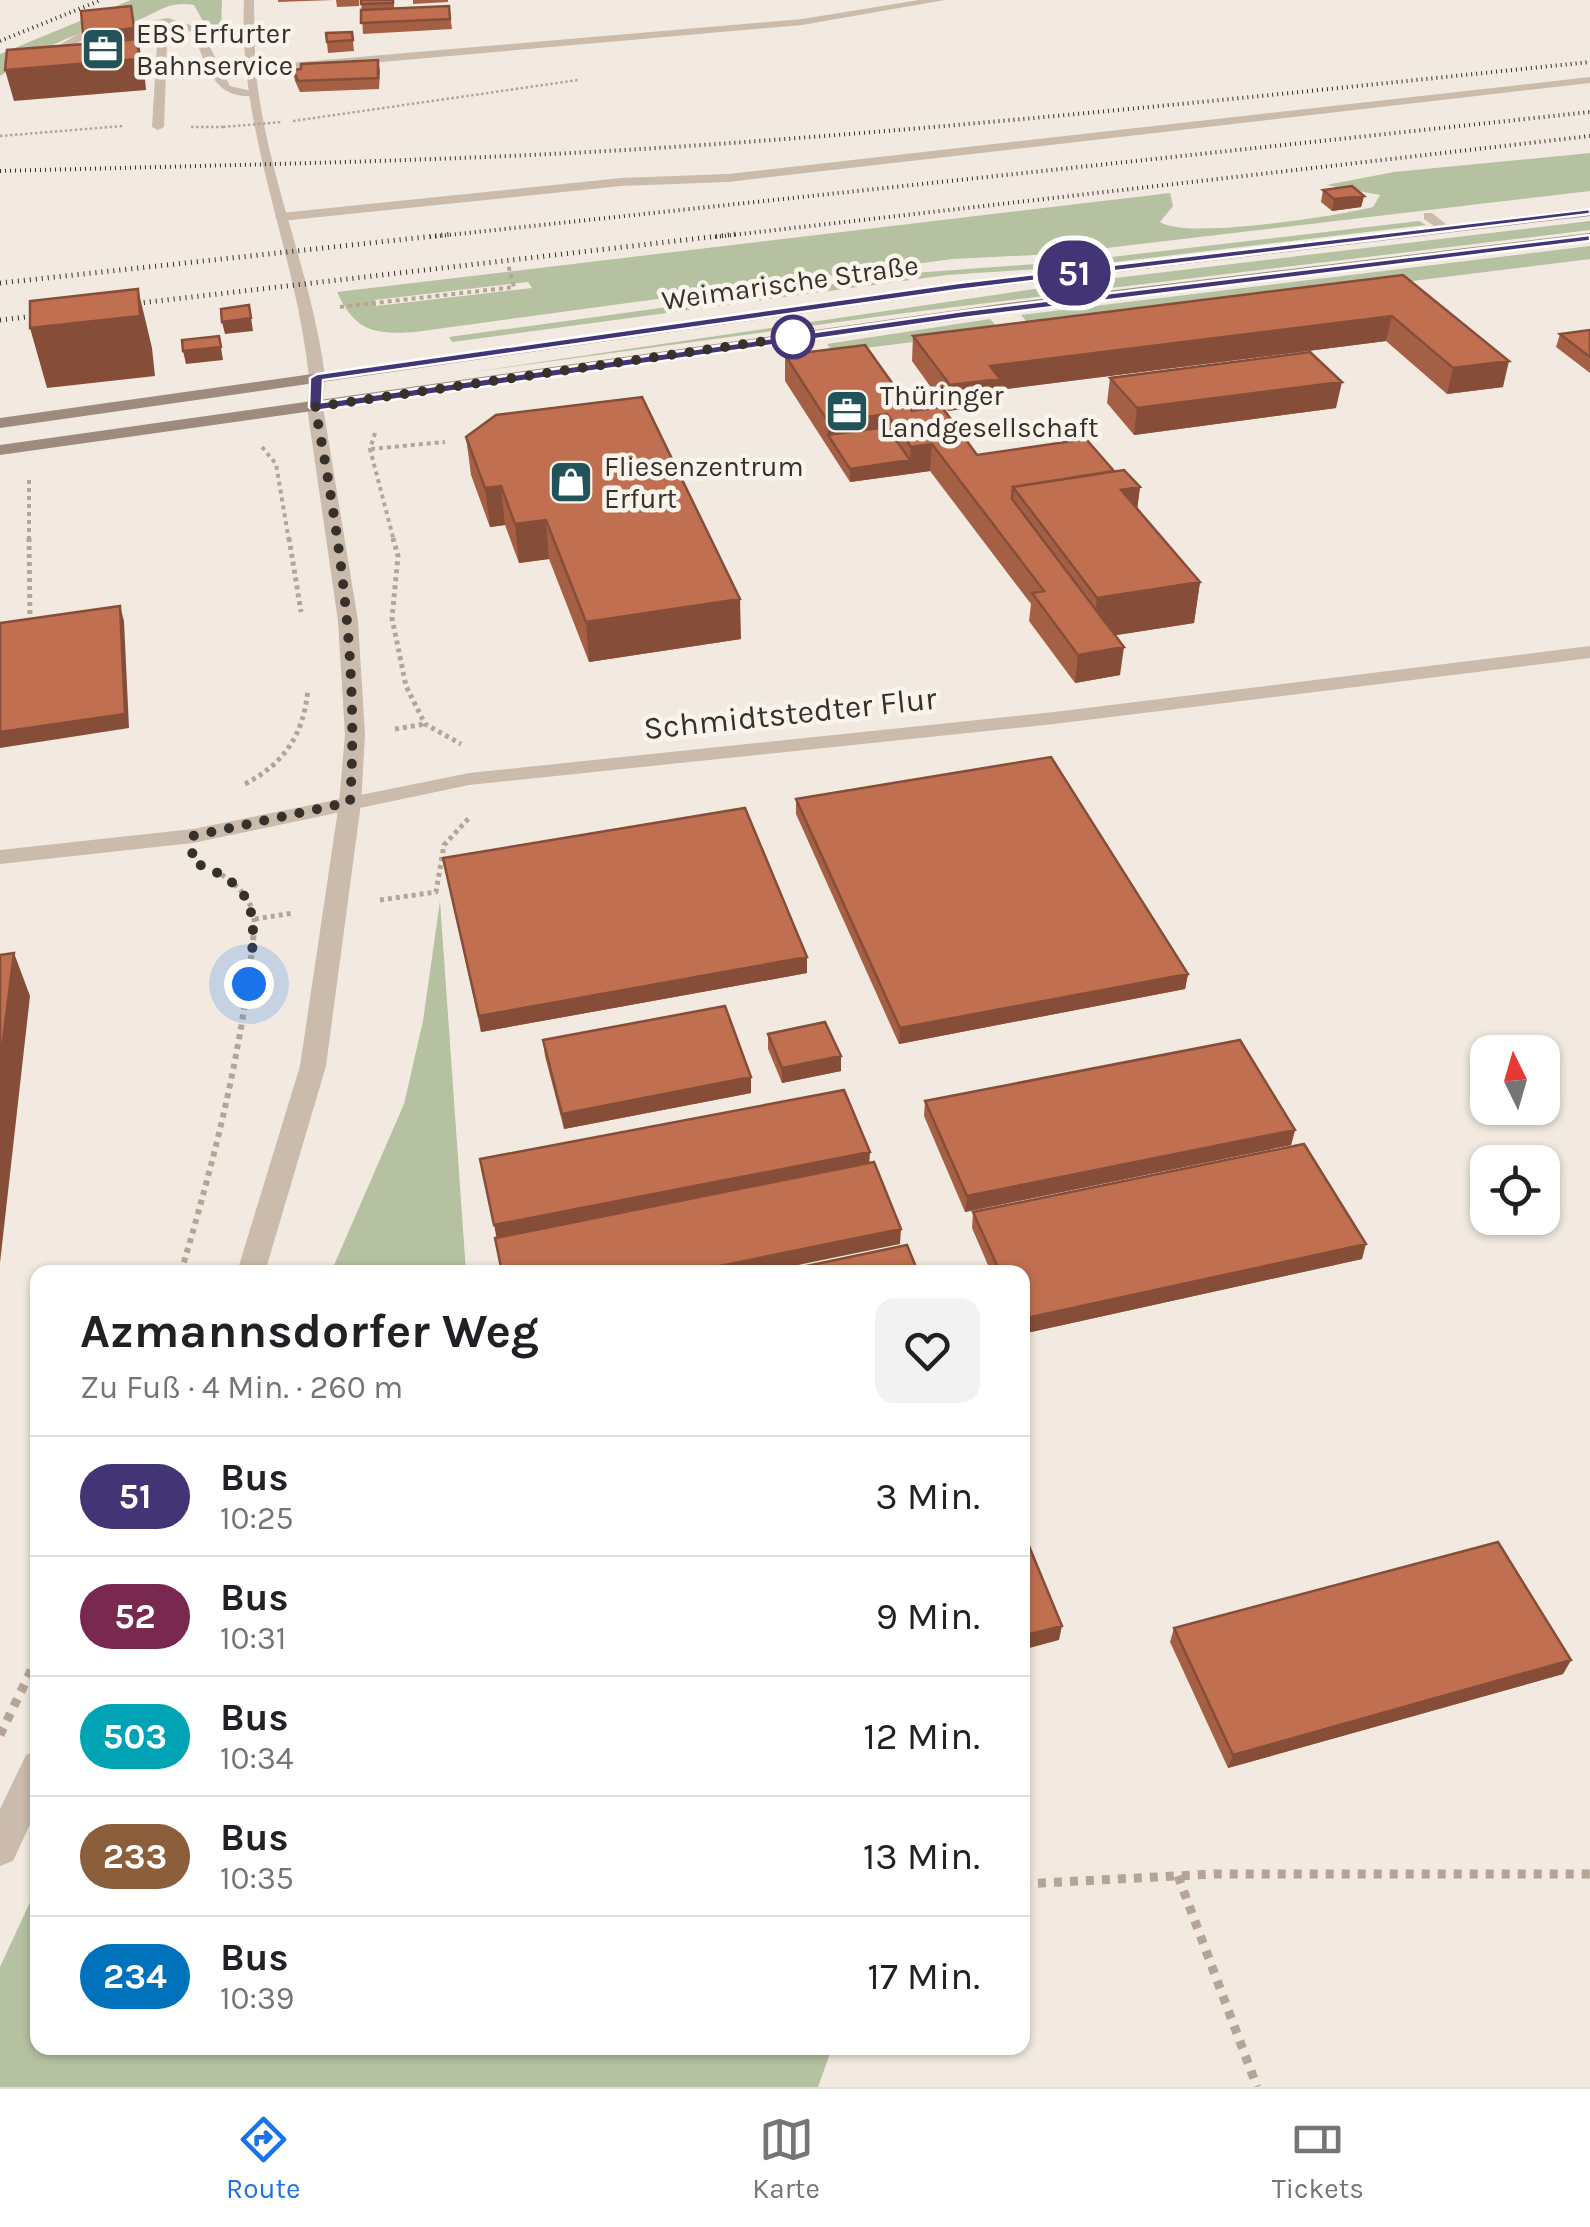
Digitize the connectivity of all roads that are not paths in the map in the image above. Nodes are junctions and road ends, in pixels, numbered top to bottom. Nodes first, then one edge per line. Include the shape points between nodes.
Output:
1 (249, 0) edge
2 (940, 0) edge
3 (158, 23) junction
4 (48, 54) edge
5 (251, 70) junction
6 (1590, 80) edge
7 (252, 94) junction
8 (158, 127) road end
9 (1590, 212) edge
10 (281, 216) junction
11 (1428, 216) dead end
12 (1446, 229) junction
13 (1590, 237) edge
14 (317, 378) junction
15 (315, 407) junction
16 (0, 423) edge
17 (0, 450) edge
18 (1590, 652) edge
19 (350, 802) junction
20 (0, 857) edge
21 (253, 1265) edge
22 (30, 1784) edge
23 (0, 1848) edge

1 - 5 street
2 - 5 street via 802,22
3 - 4 lane via 82,36
3 - 7 lane via 196,30 224,88
3 - 8 lane
5 - 7 street
6 - 10 lane via 728,178 621,182
7 - 10 street
9 - 12 main road, Weimarische Straße
10 - 14 street via 308,310
11 - 12 lane
12 - 14 main road, Weimarische Straße via 958,286
13 - 15 main road, Weimarische Straße via 980,312
14 - 15 street
14 - 16 main road, Weimarische Straße
15 - 17 main road, Weimarische Straße
15 - 19 street via 348,622 355,735
18 - 19 street, Schmidtstedter Flur via 1074,716 469,779
19 - 20 street, Schmidtstedter Flur via 193,836
19 - 21 street via 313,1066
22 - 23 street

